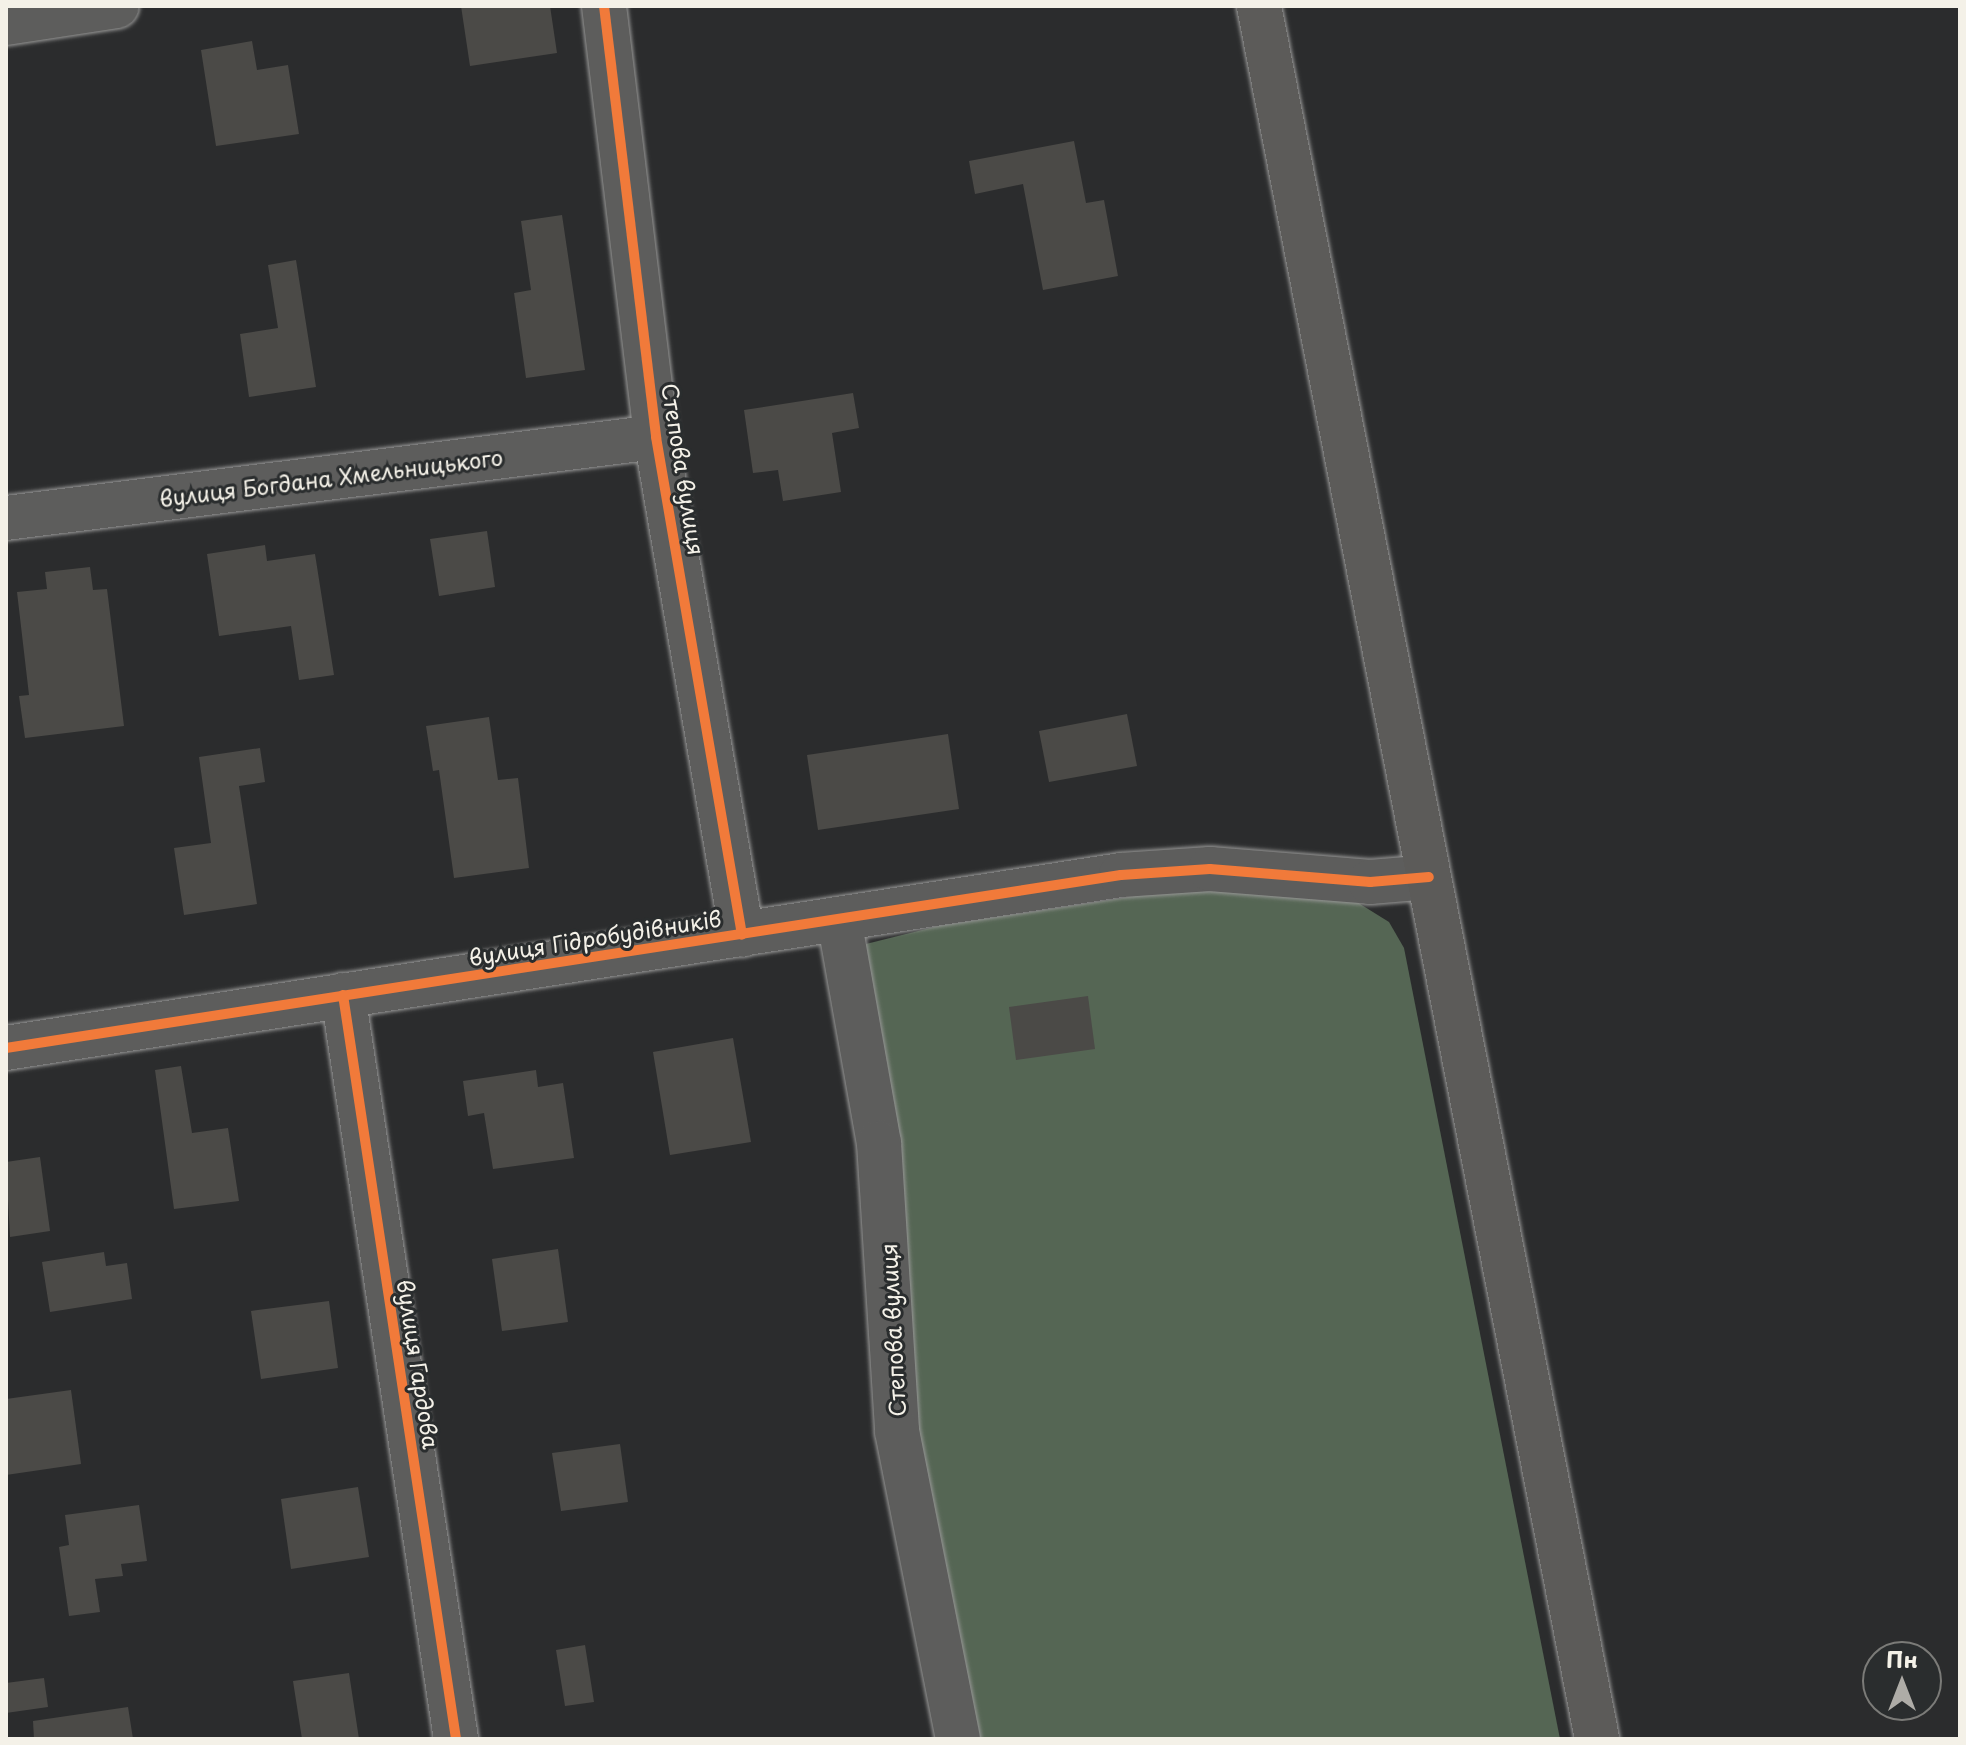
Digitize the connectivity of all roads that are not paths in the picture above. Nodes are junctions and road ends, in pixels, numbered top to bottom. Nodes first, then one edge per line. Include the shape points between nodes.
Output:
1 (117, 6) edge
2 (604, 6) edge
3 (1259, 6) edge
4 (6, 23) edge
5 (656, 437) junction
6 (6, 518) edge
7 (1429, 877) junction
8 (839, 919) junction
9 (742, 935) junction
10 (343, 995) junction
11 (6, 1048) edge
12 (456, 1739) edge
13 (958, 1739) edge
14 (1597, 1739) edge

1 - 4 street
2 - 5 street, Степова вулиця
3 - 7 main road
5 - 6 street, вулиця Богдана Хмельницького
5 - 9 street, Степова вулиця
7 - 8 street, вулиця Гідробудівників via 1391,882 1259,870 1164,870
7 - 14 main road
8 - 9 street, вулиця Гідробудівників
8 - 13 street, Степова вулиця via 879,1143 899,1445
9 - 10 street, вулиця Гідробудівників
10 - 11 street, вулиця Гідробудівників
10 - 12 street, вулиця Гардова

